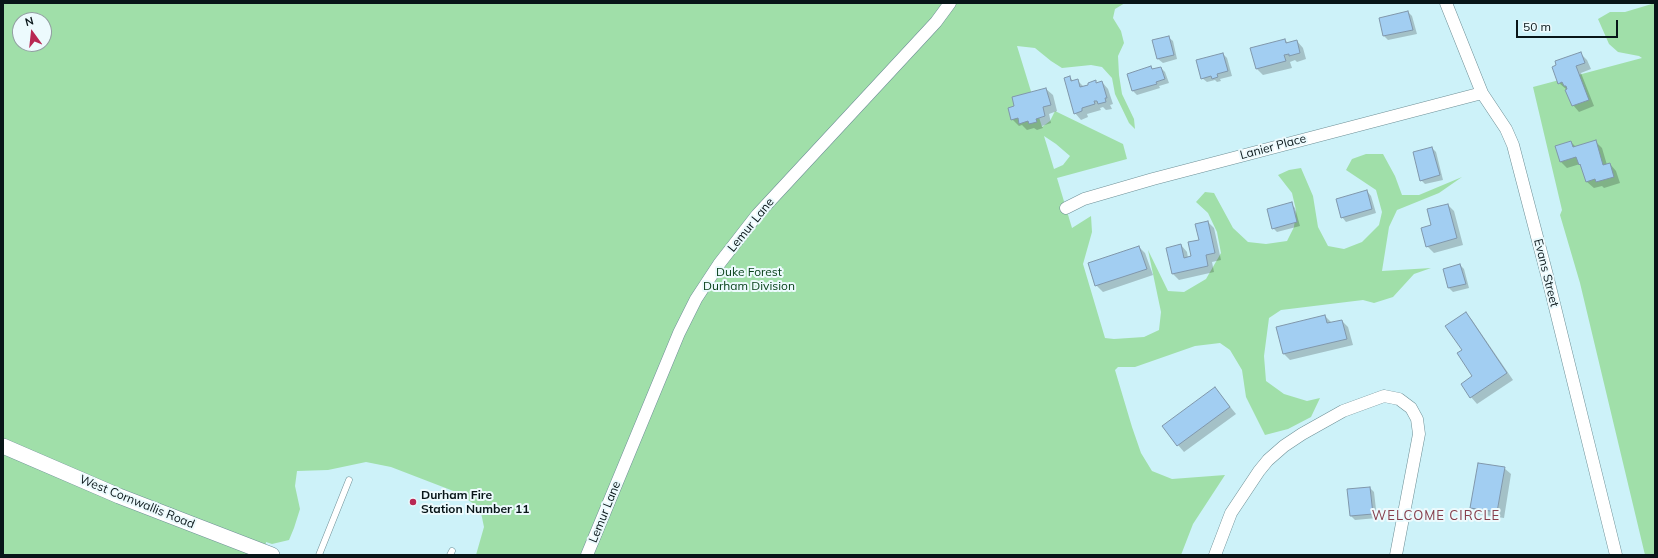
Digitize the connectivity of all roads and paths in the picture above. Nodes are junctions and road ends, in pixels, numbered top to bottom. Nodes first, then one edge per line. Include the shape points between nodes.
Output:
1 (950, 3) edge
2 (1446, 3) edge
3 (1482, 93) junction
4 (1066, 208) dead end
5 (3, 446) edge
6 (349, 480) dead end
7 (272, 555) edge
8 (319, 555) edge
9 (587, 555) edge
10 (1215, 555) edge
11 (1396, 555) edge
12 (1616, 555) edge

1 - 9 street, Lemur Lane via 936,22 757,215 711,276 679,333
2 - 3 street, Evans Street
3 - 4 street, Lanier Place via 1152,179 1084,199
3 - 12 street, Evans Street via 1503,124 1513,145
5 - 7 street, West Cornwallis Road via 119,496
6 - 8 lane
10 - 11 street via 1231,513 1268,460 1302,434 1343,411 1384,396 1399,399 1411,408 1417,419 1419,434

